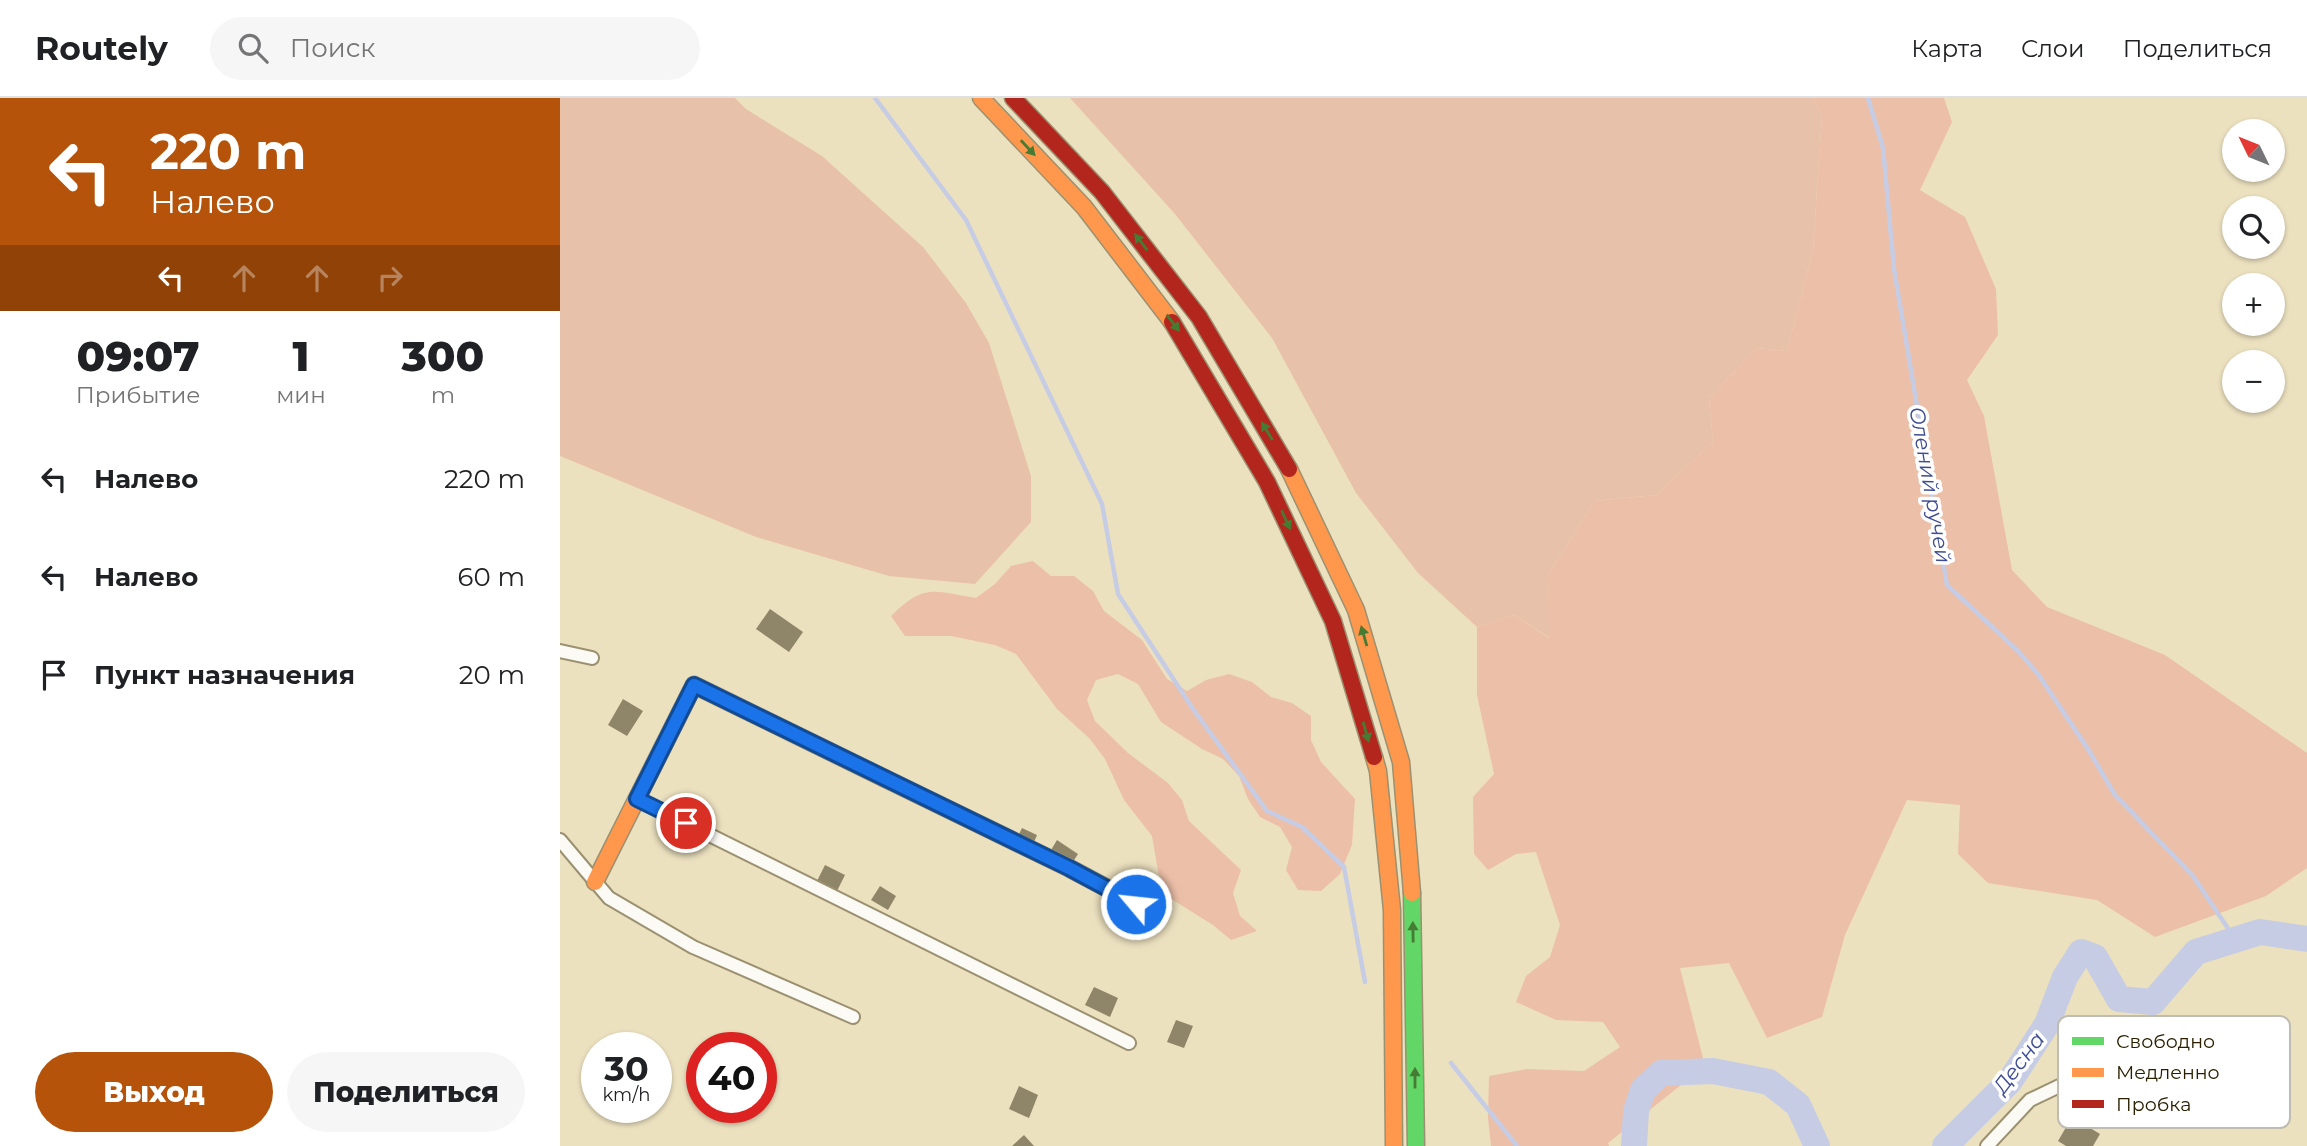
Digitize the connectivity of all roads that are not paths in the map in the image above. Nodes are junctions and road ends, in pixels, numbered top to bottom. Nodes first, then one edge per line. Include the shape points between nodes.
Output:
1 (981, 98) edge
2 (1013, 98) edge
3 (560, 651) edge
4 (592, 658) dead end
5 (637, 799) junction
6 (560, 840) edge
7 (595, 882) junction
8 (1136, 904) dead end
9 (853, 1017) dead end
10 (1129, 1043) dead end
11 (2058, 1087) edge
12 (1394, 1146) edge
13 (1416, 1146) edge
14 (1987, 1146) edge

1 -> 12 main road via 1084,208 1178,330 1267,482 1334,621 1378,771 1392,909
13 -> 2 main road via 1413,911 1401,762 1356,610 1290,471 1199,317 1102,192
3 - 4 street
5 - 7 main road
5 - 8 main road via 694,685
5 - 10 street
6 - 7 street
7 - 9 street via 609,898 693,947
11 - 14 street via 2030,1100

